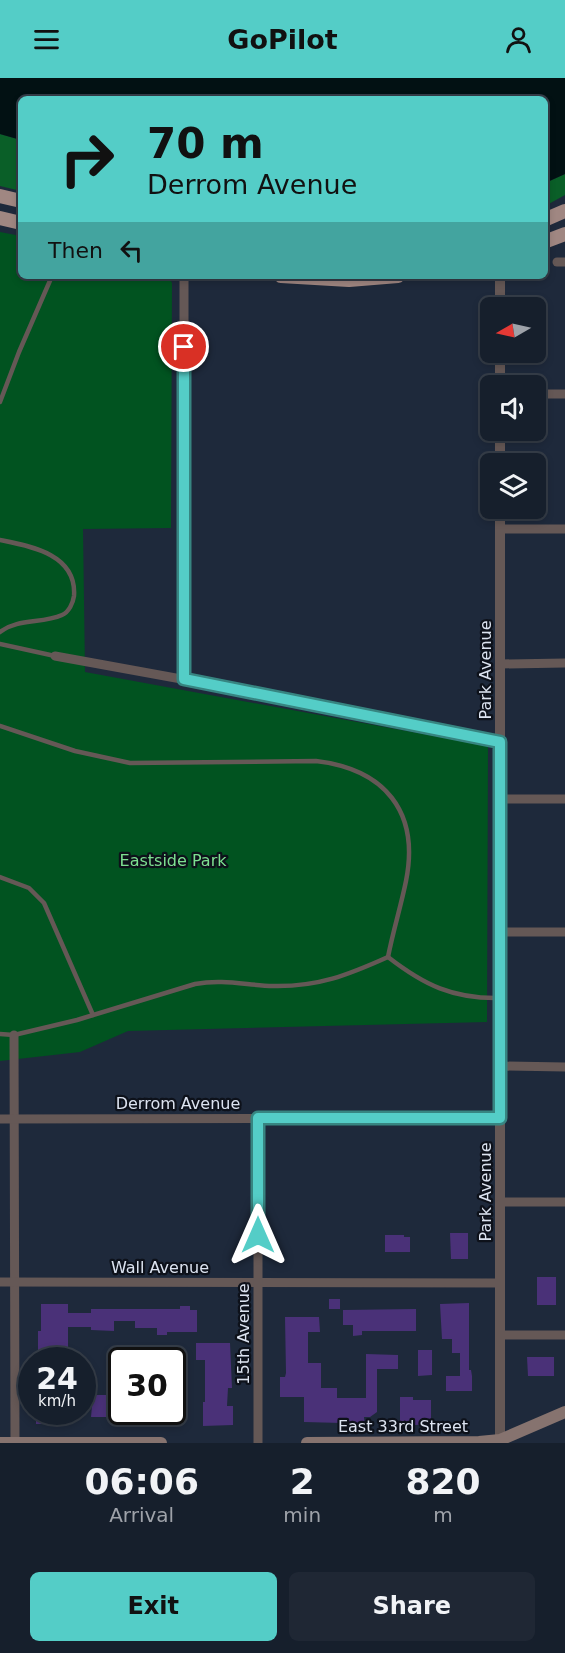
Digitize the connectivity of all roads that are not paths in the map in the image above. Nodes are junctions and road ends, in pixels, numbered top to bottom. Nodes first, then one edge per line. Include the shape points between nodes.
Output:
1 (0, 196) edge
2 (18, 200) edge
3 (565, 211) edge
4 (0, 218) edge
5 (548, 218) edge
6 (18, 222) edge
7 (565, 234) edge
8 (548, 240) edge
9 (51, 279) edge
10 (184, 279) edge
11 (332, 279) edge
12 (361, 279) edge
13 (500, 279) edge
14 (500, 297) edge
15 (546, 394) edge
16 (565, 394) edge
17 (0, 402) edge
18 (500, 519) edge
19 (500, 529) junction
20 (565, 529) edge
21 (0, 540) edge
22 (0, 632) edge
23 (0, 644) edge
24 (55, 656) joint
25 (565, 663) edge
26 (500, 664) junction
27 (184, 679) junction
28 (0, 726) edge
29 (500, 742) junction
30 (500, 799) junction
31 (565, 799) edge
32 (0, 877) edge
33 (500, 932) junction
34 (565, 932) edge
35 (388, 957) junction
36 (500, 998) junction
37 (93, 1015) junction
38 (0, 1034) edge
39 (14, 1035) junction
40 (500, 1066) junction
41 (565, 1066) edge
42 (258, 1118) junction
43 (500, 1118) junction
44 (0, 1119) edge
45 (14, 1119) junction
46 (500, 1202) junction
47 (565, 1202) edge
48 (258, 1281) junction
49 (0, 1282) edge
50 (14, 1282) junction
51 (500, 1283) junction
52 (501, 1335) junction
53 (565, 1335) edge
54 (565, 1412) edge
55 (500, 1442) edge
56 (0, 1443) edge
57 (15, 1443) edge
58 (161, 1443) edge
59 (258, 1443) edge
60 (307, 1443) edge

1 - 2 main road
3 - 5 main road
4 - 6 main road
7 - 8 main road
9 - 17 lane
10 - 27 street
11 - 12 main road
13 - 14 street
15 - 16 street
18 - 19 street, Park Avenue
19 - 20 street
19 - 26 street, Park Avenue
21 - 22 lane via 36,548 62,562 70,575 74,596 62,615 14,624
23 - 24 lane
24 - 27 street
25 - 26 street
26 - 29 street, Park Avenue
27 - 29 street
28 - 35 lane via 75,751 130,762 316,761 348,768 382,786 397,802 409,852
29 - 30 street, Park Avenue
30 - 31 street
30 - 33 street, Park Avenue
32 - 37 lane via 29,888 44,903
33 - 34 street
33 - 36 street, Park Avenue
35 - 36 lane via 441,990
35 - 37 lane via 330,981 273,986 213,981
36 - 40 street, Park Avenue
37 - 39 lane
38 - 39 lane
39 - 45 street
40 - 41 street
40 - 43 street, Park Avenue
42 - 43 street, Derrom Avenue
42 - 45 street, Derrom Avenue
42 - 48 street, 15th Avenue
43 - 46 street, Park Avenue
44 - 45 street, Derrom Avenue
45 - 50 street
46 - 47 street
46 - 51 street, Park Avenue
48 - 50 street, Wall Avenue
48 - 51 street, Wall Avenue
48 - 59 street, 15th Avenue
49 - 50 street, Wall Avenue
50 - 57 street
51 - 52 street, Park Avenue
52 - 53 street
52 - 55 street, Park Avenue
54 - 55 main road, East 33rd Street
55 - 60 main road, East 33rd Street
56 - 57 main road
57 - 58 main road

